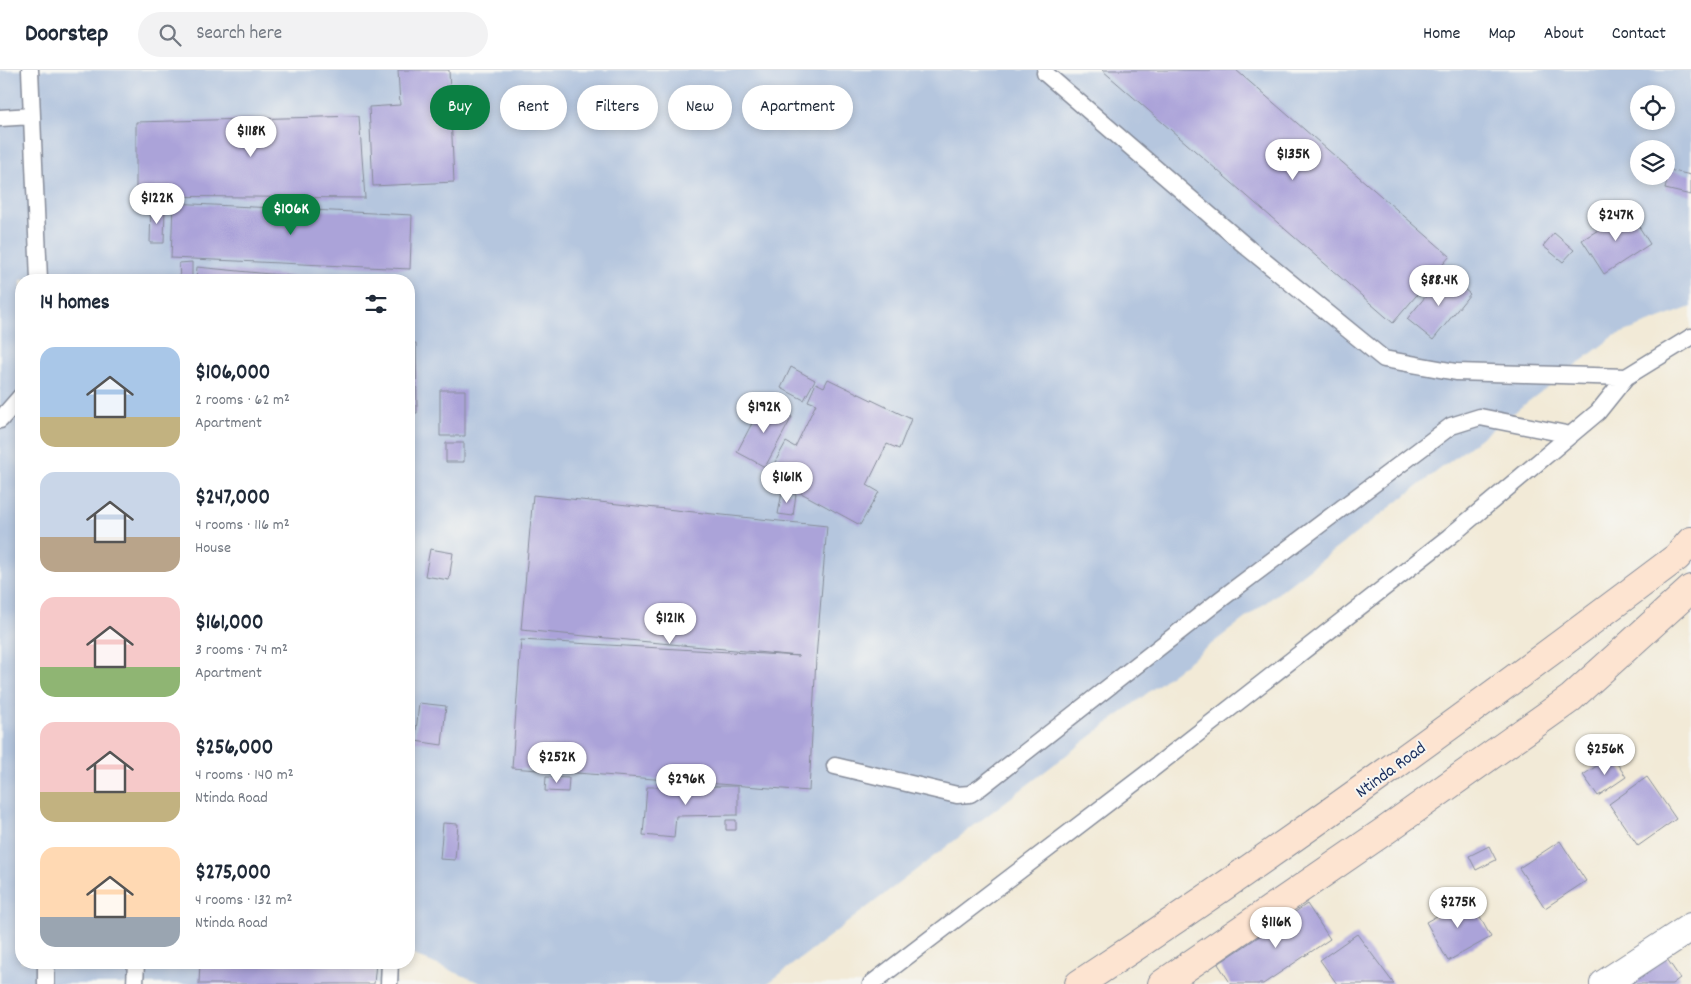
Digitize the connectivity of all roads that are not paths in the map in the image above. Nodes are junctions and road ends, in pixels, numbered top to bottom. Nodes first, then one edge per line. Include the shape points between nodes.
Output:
1 (30, 70) edge
2 (1045, 73) dead end
3 (32, 116) junction
4 (0, 118) edge
5 (40, 274) edge
6 (1691, 337) edge
7 (1626, 377) junction
8 (15, 403) edge
9 (0, 420) edge
10 (1570, 435) junction
11 (1691, 541) edge
12 (1691, 590) edge
13 (835, 766) dead end
14 (1691, 927) edge
15 (46, 969) edge
16 (136, 969) edge
17 (390, 969) edge
18 (46, 984) edge
19 (135, 984) edge
20 (389, 984) edge
21 (871, 984) edge
22 (1079, 984) edge
23 (1162, 984) edge
24 (1604, 984) edge

1 - 3 lane
2 - 7 lane via 1248,248 1384,359 1456,372
3 - 4 lane
3 - 5 lane
6 - 7 lane
7 - 10 lane via 1598,412
8 - 9 lane
10 - 13 lane via 1480,417 1451,426 970,794 957,794
10 - 21 lane via 1426,555
11 - 22 main road, Ntinda Road via 1678,557 1514,680 1331,812
12 - 23 main road via 1570,699
14 - 24 street
15 - 18 lane
16 - 19 lane
17 - 20 lane

